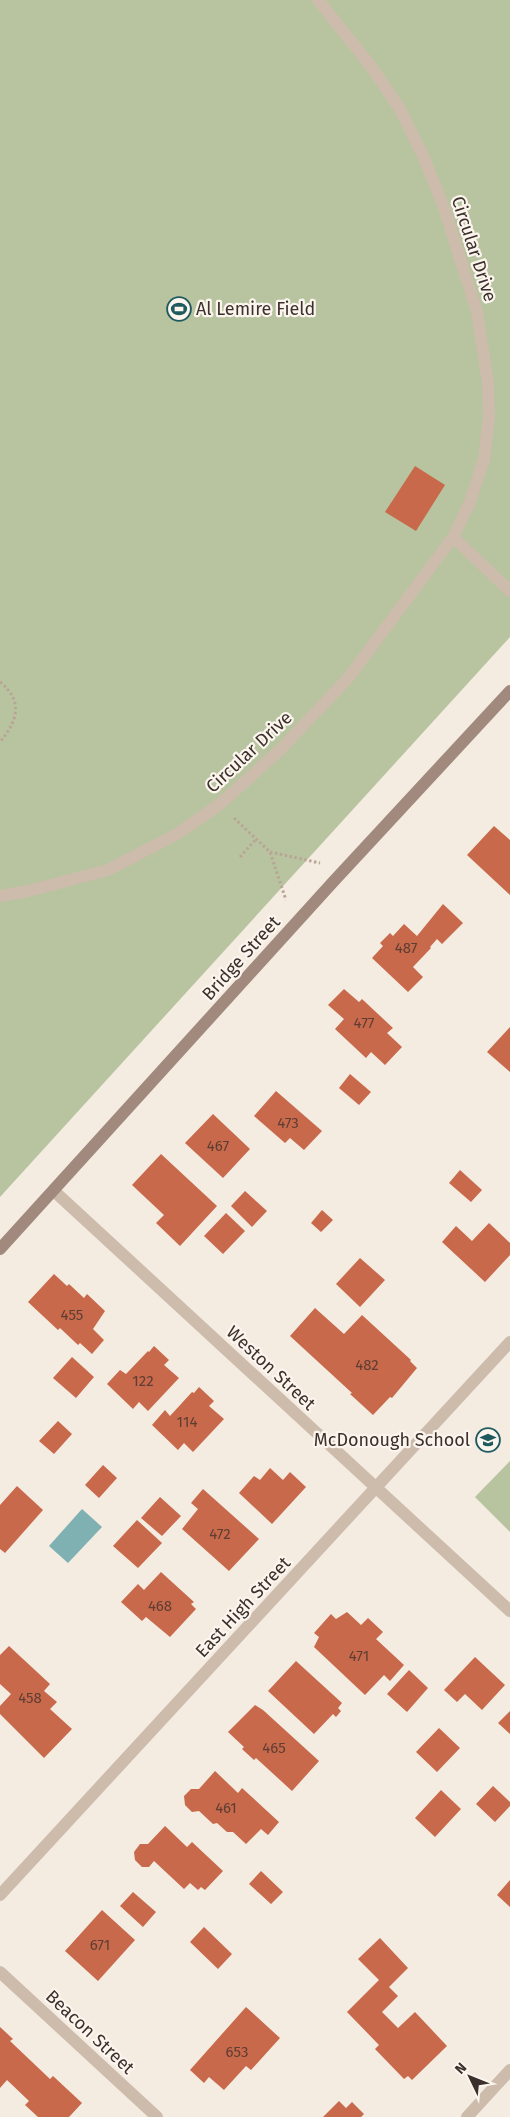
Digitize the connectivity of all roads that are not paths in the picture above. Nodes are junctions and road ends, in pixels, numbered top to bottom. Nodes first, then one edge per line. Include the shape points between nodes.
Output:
1 (318, 0) edge
2 (453, 537) junction
3 (510, 591) edge
4 (510, 691) edge
5 (0, 896) edge
6 (54, 1191) junction
7 (0, 1249) edge
8 (510, 1342) edge
9 (377, 1489) junction
10 (510, 1611) edge
11 (0, 1896) edge
12 (0, 1972) edge
13 (510, 2070) edge
14 (157, 2117) edge
15 (467, 2117) edge

1 - 2 street, Circular Drive via 400,109 443,205 477,312 488,383 489,416 484,459 470,502
2 - 3 street
2 - 5 street, Circular Drive via 348,677 280,750 220,804 177,834 108,870
4 - 6 main road, Bridge Street
6 - 7 main road, Bridge Street
6 - 9 street, Weston Street
8 - 9 street, East High Street
9 - 10 street, Weston Street
9 - 11 street, East High Street
12 - 14 street, Beacon Street
13 - 15 street

